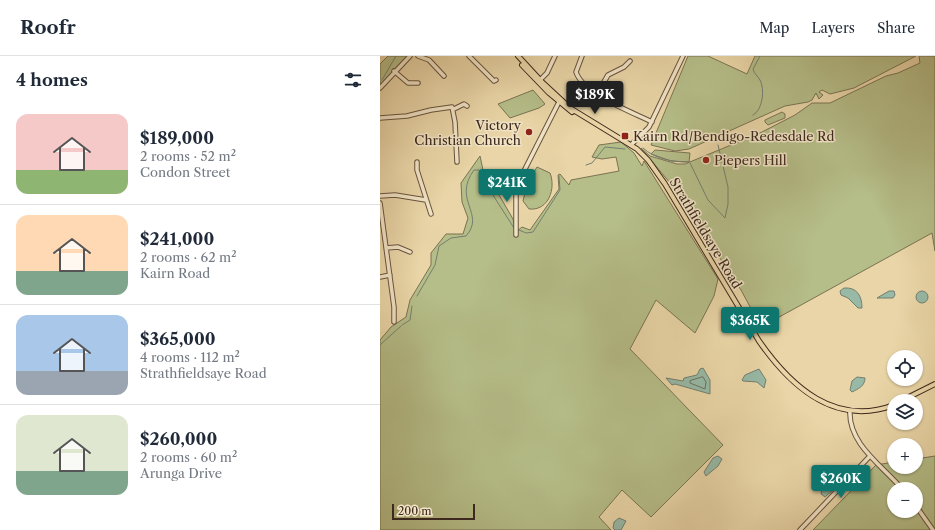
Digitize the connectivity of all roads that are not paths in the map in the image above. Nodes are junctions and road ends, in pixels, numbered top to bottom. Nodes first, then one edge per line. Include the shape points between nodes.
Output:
1 (410, 56) edge
2 (418, 56) edge
3 (469, 56) edge
4 (516, 56) edge
5 (555, 56) edge
6 (582, 56) edge
7 (683, 56) edge
8 (630, 61) dead end
9 (394, 71) junction
10 (441, 80) dead end
11 (540, 80) junction
12 (493, 82) dead end
13 (418, 83) dead end
14 (380, 88) edge
15 (597, 94) junction
16 (560, 101) junction
17 (467, 106) dead end
18 (454, 109) junction
19 (380, 118) edge
20 (652, 122) junction
21 (631, 145) junction
22 (417, 162) dead end
23 (456, 163) dead end
24 (380, 196) edge
25 (426, 200) junction
26 (380, 203) edge
27 (431, 214) dead end
28 (516, 235) dead end
29 (386, 248) junction
30 (410, 252) dead end
31 (390, 275) junction
32 (380, 277) edge
33 (394, 322) dead end
34 (935, 384) edge
35 (915, 394) edge
36 (887, 407) edge
37 (850, 411) junction
38 (870, 456) junction
39 (895, 482) edge
40 (923, 516) edge
41 (800, 530) edge
42 (933, 530) edge

1 - 9 street
2 - 10 street via 429,60 445,75
3 - 12 street
4 - 11 main road
4 - 16 main road via 525,69
5 - 11 street
6 - 15 street via 577,74
7 - 20 street
8 - 15 street via 608,75
9 - 13 street via 408,83
9 - 14 street
11 - 16 main road
15 - 20 street
16 - 21 main road, Strathfieldsaye Road
16 - 28 street via 524,171 516,194
17 - 18 street via 464,104
18 - 19 street via 449,107 407,116
18 - 23 street via 458,156
20 - 21 street
21 - 37 main road, Strathfieldsaye Road via 644,156 658,174 748,324 771,357 810,395 833,407
22 - 25 street
24 - 25 street via 394,195
25 - 27 street
26 - 29 street
29 - 30 street via 398,247
29 - 31 street
31 - 32 street
31 - 33 street
34 - 35 main road
36 - 37 main road, Strathfieldsaye Road
37 - 38 street via 856,435
38 - 39 street
38 - 41 street
40 - 42 street

